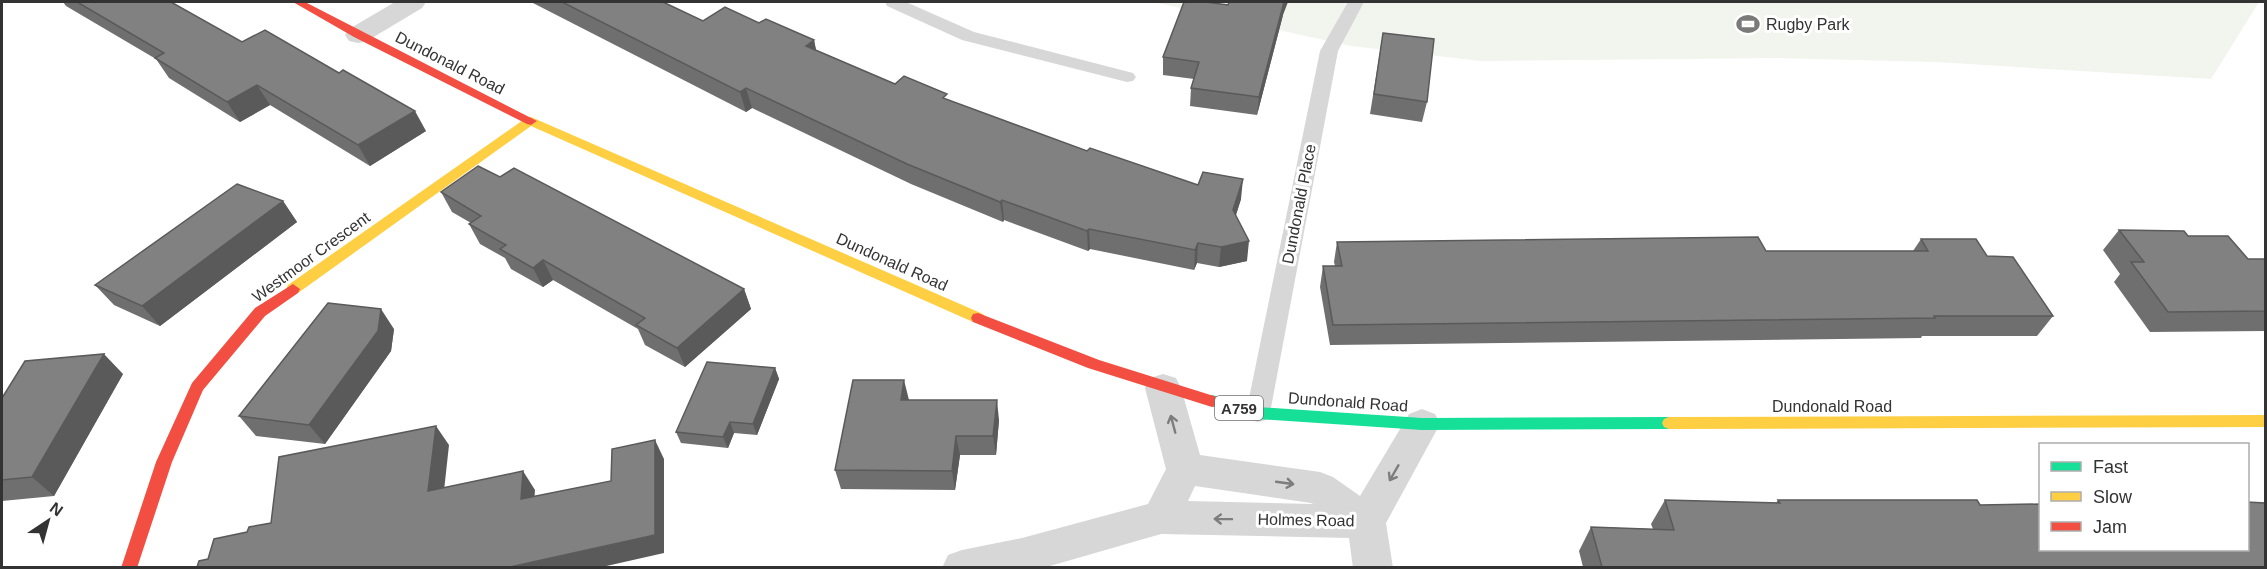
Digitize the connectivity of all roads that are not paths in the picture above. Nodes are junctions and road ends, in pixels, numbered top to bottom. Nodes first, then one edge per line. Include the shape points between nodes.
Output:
1 (298, 2) edge
2 (413, 2) edge
3 (893, 2) edge
4 (1356, 2) edge
5 (358, 35) junction
6 (1127, 77) dead end
7 (530, 121) junction
8 (1163, 388) junction
9 (1258, 413) junction
10 (2265, 421) edge
11 (1422, 424) junction
12 (1185, 469) junction
13 (1161, 518) junction
14 (1366, 522) junction
15 (129, 567) edge
16 (962, 567) edge
17 (1374, 567) edge

1 - 5 main road, Dundonald Road / A759
2 - 5 street
3 - 6 lane via 968,36
4 - 9 lane, Dundonald Place via 1329,51
5 - 7 main road, Dundonald Road / A759
7 - 8 main road, Dundonald Road / A759 via 1038,344
7 - 15 main road, Westmoor Crescent via 260,312 197,387 164,462
8 - 9 main road, Dundonald Road / A759
12 -> 8 street
9 - 11 main road, Dundonald Road / A759
10 - 11 main road, Dundonald Road / A759
11 -> 14 street
12 - 13 street
12 -> 14 street, Holmes Road via 1320,488
14 -> 13 street, Holmes Road
13 - 16 street, Holmes Road via 1022,556
14 - 17 street

